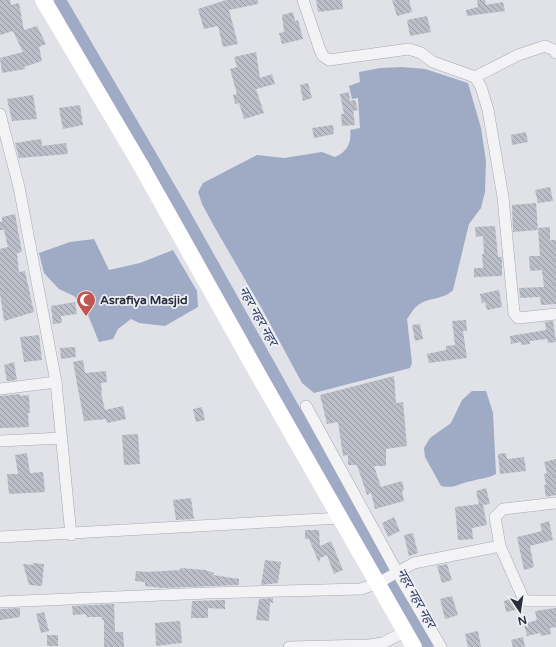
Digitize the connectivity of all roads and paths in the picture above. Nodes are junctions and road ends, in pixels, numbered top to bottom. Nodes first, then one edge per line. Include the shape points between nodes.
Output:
1 (42, 0) edge
2 (303, 0) edge
3 (556, 53) edge
4 (476, 77) junction
5 (0, 114) edge
6 (556, 314) edge
7 (56, 382) junction
8 (0, 389) edge
9 (306, 406) dead end
10 (62, 438) junction
11 (0, 441) edge
12 (556, 503) edge
13 (341, 518) junction
14 (71, 535) junction
15 (0, 537) edge
16 (500, 546) junction
17 (396, 573) junction
18 (380, 582) junction
19 (556, 601) edge
20 (0, 602) edge
21 (406, 631) junction
22 (289, 647) edge
23 (414, 647) edge
24 (441, 647) edge

1 - 13 main road via 140,164
2 - 4 street via 320,50 329,60 409,49 421,53 433,62
3 - 4 street via 556,50 546,46 518,55
4 - 6 street via 488,110 502,197 514,313 518,318
5 - 7 street via 19,187
7 - 8 street
7 - 10 street
9 - 17 street
10 - 11 street
10 - 14 street
12 - 16 street via 503,510 495,517
13 - 14 street
13 - 18 main road
14 - 15 street
16 - 17 street via 414,563
16 - 19 street via 527,602
17 - 18 street
17 - 24 street
18 - 20 street via 361,589
18 - 21 main road
21 - 22 street via 383,643 369,645
21 - 23 main road

